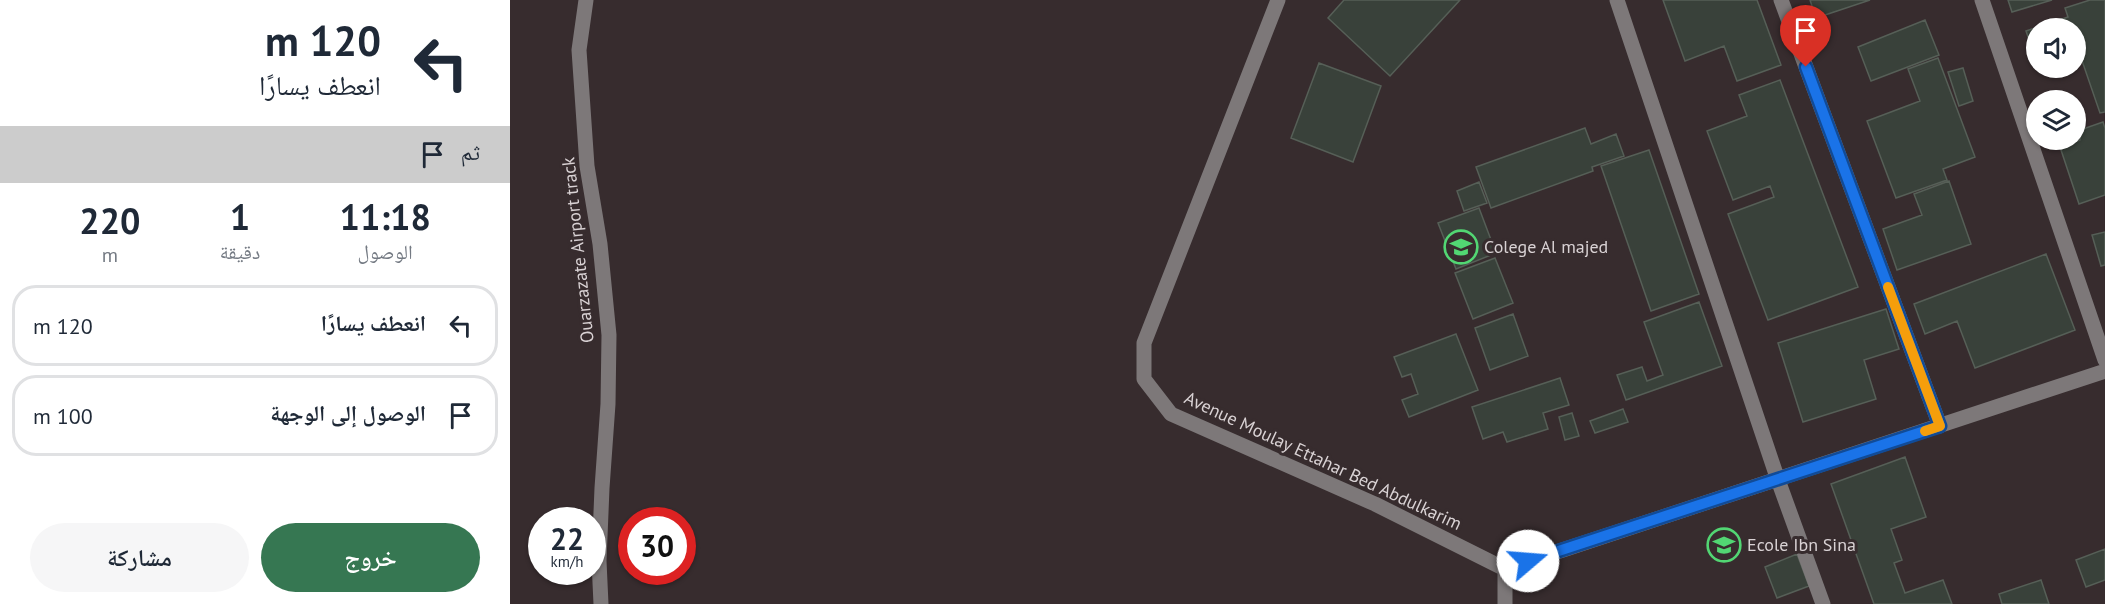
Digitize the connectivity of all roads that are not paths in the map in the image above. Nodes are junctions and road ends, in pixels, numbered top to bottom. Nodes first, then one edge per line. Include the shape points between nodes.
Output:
1 (586, 0) edge
2 (1278, 0) edge
3 (1617, 0) edge
4 (1781, 0) edge
5 (1982, 0) edge
6 (2105, 360) edge
7 (2105, 371) edge
8 (1940, 426) junction
9 (1778, 480) junction
10 (1505, 569) junction
11 (601, 604) edge
12 (1505, 604) edge
13 (1823, 604) edge

1 - 11 street, Ouarzazate Airport track via 579,50 587,166 609,335 599,561
2 - 10 street, Avenue Moulay Ettahar Bed Abdulkarim via 1144,343 1144,379 1171,414 1375,504
3 - 9 street
4 - 8 street
5 - 6 street
7 - 8 street
8 - 9 street
9 - 10 street
9 - 13 street
10 - 12 street

